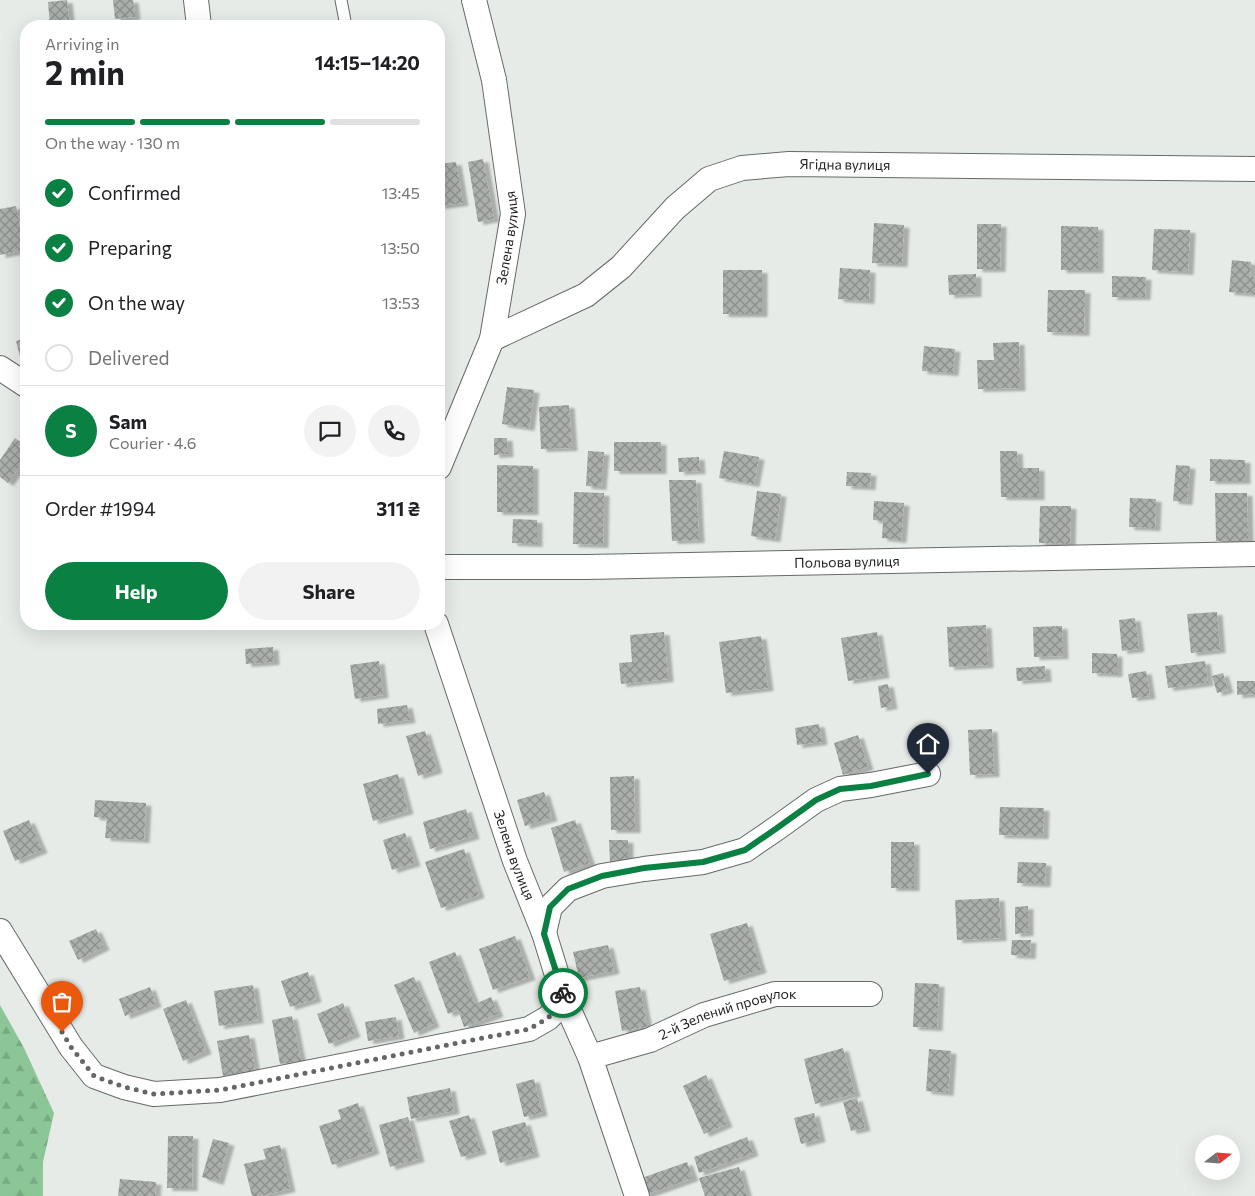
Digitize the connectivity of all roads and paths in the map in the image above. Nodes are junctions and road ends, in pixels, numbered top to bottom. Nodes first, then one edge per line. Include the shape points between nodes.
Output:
1 (196, 0) edge
2 (341, 0) edge
3 (474, 0) edge
4 (198, 20) edge
5 (345, 20) edge
6 (1255, 169) edge
7 (492, 338) junction
8 (0, 368) edge
9 (20, 381) edge
10 (445, 452) edge
11 (1255, 554) edge
12 (445, 567) edge
13 (438, 630) edge
14 (928, 774) dead end
15 (0, 931) edge
16 (544, 934) junction
17 (870, 994) dead end
18 (565, 1001) junction
19 (590, 1057) junction
20 (637, 1196) edge

1 - 4 street
2 - 5 lane
3 - 7 street, Зелена вулиця via 494,80 513,214
6 - 7 street, Ягідна вулиця via 799,164 742,168 710,179 675,208 621,267 586,295
7 - 10 street, Зелена вулиця
8 - 9 street
11 - 12 street, Польова вулиця
13 - 16 street, Зелена вулиця via 515,861
14 - 16 street via 840,789 816,800 745,850 703,862 602,876 568,889 550,907
15 - 18 street via 71,1047 94,1076 154,1094 220,1090 529,1029 548,1018
16 - 18 street, Зелена вулиця
17 - 19 street, 2-й Зелений провулок via 775,994 704,1015 650,1040
18 - 19 street, Зелена вулиця
19 - 20 street, Зелена вулиця

